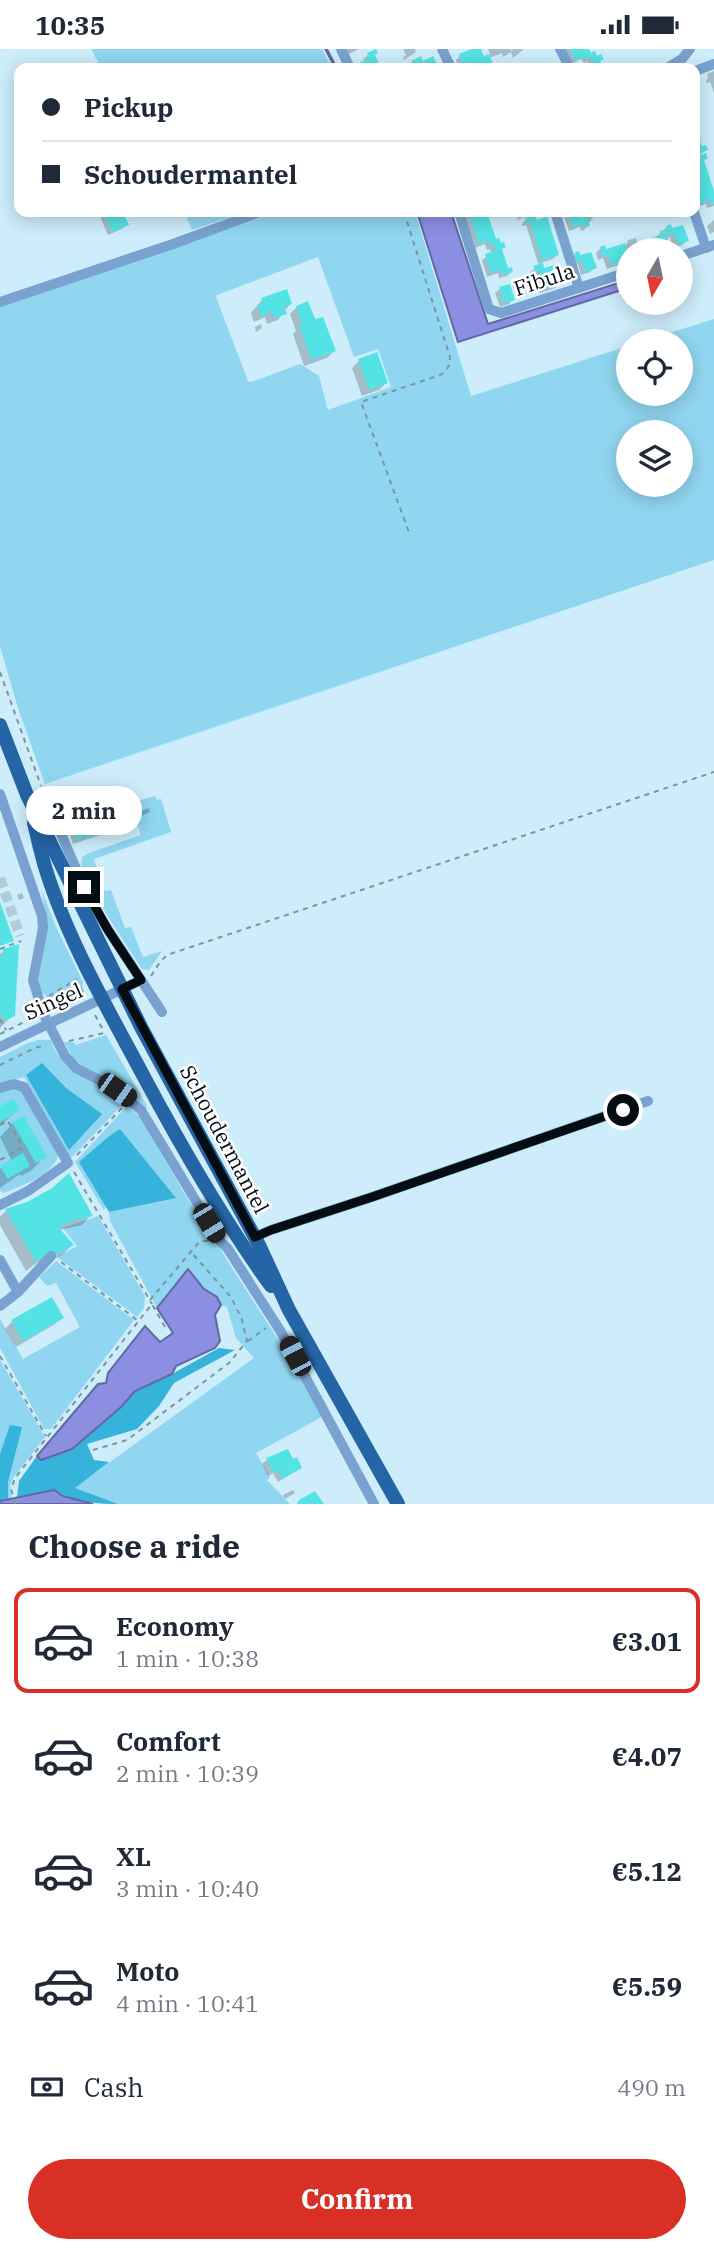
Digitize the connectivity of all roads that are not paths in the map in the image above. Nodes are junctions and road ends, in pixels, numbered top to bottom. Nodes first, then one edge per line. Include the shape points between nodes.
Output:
1 (690, 49) edge
2 (675, 63) edge
3 (246, 217) edge
4 (461, 217) edge
5 (557, 217) edge
6 (696, 217) edge
7 (710, 246) edge
8 (693, 251) edge
9 (616, 276) edge
10 (579, 288) junction
11 (0, 302) edge
12 (0, 725) edge
13 (0, 794) edge
14 (27, 795) junction
15 (45, 797) road end
16 (143, 983) junction
17 (122, 989) junction
18 (102, 999) junction
19 (162, 1011) dead end
20 (46, 1018) junction
21 (0, 1047) edge
22 (0, 1088) edge
23 (648, 1101) dead end
24 (3, 1201) edge
25 (255, 1237) junction
26 (51, 1256) road end
27 (0, 1260) edge
28 (18, 1291) junction
29 (0, 1306) edge
30 (289, 1310) junction
31 (274, 1321) junction
32 (374, 1504) edge
33 (398, 1504) edge

1 - 2 street
3 - 11 street
4 - 10 street, Fibula via 489,309 501,313
5 - 10 street
6 - 7 street
7 - 8 street
9 - 10 street, Fibula
12 - 14 main road, Schoudermantel
13 - 20 street via 42,916 33,980
14 - 17 main road, Schoudermantel
14 - 18 main road, Schoudermantel via 58,904
15 - 16 street via 84,887
16 - 17 street
16 - 19 street
17 - 18 street, Singel
17 - 25 main road, Schoudermantel
18 - 20 street, Singel
18 - 30 main road, Schoudermantel via 215,1201
20 - 21 street, Singel
20 - 31 street via 76,1068 130,1099 148,1119
22 - 24 street via 24,1087 68,1163
23 - 25 street
25 - 30 main road, Schoudermantel
26 - 28 street
27 - 28 street
28 - 29 street
30 - 31 street
30 - 33 main road, Schoudermantel
31 - 32 street

